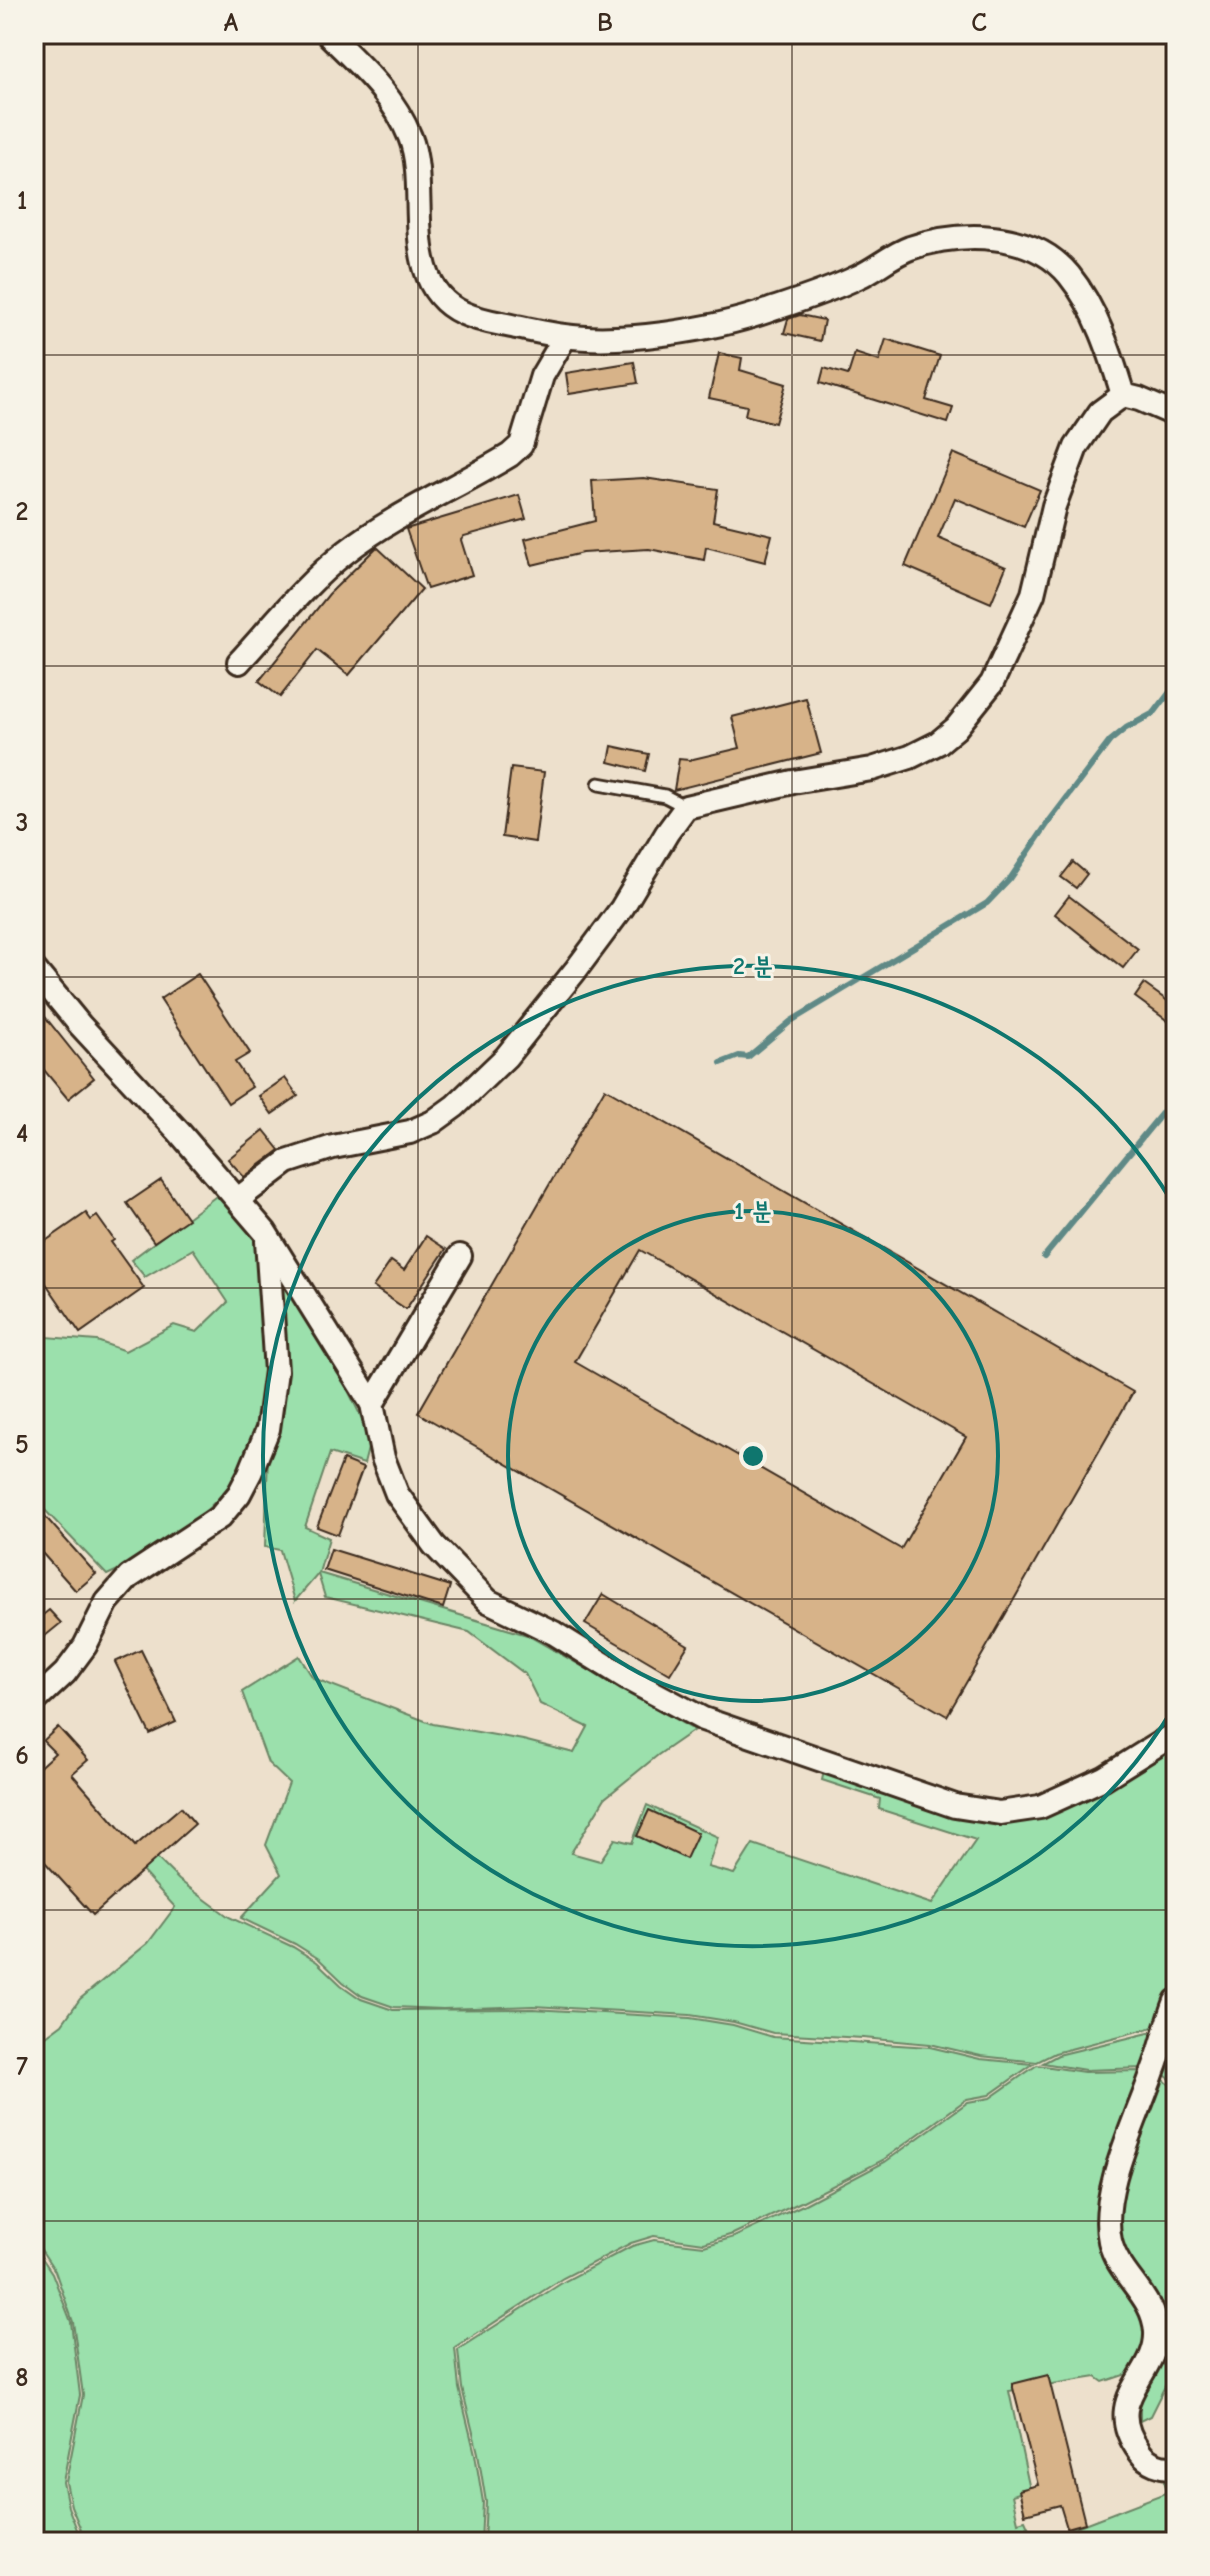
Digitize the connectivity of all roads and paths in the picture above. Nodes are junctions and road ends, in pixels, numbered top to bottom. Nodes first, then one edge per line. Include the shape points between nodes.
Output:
1 (328, 34) edge
2 (565, 337) junction
3 (1123, 395) junction
4 (1176, 415) edge
5 (239, 662) dead end
6 (599, 784) dead end
7 (686, 807) junction
8 (34, 969) edge
9 (238, 1199) junction
10 (265, 1232) junction
11 (460, 1256) dead end
12 (372, 1404) junction
13 (34, 1702) edge
14 (1176, 1733) edge
15 (1176, 2001) edge
16 (1176, 2466) edge

1 - 2 street via 385,92 405,123 416,156 428,274 447,304 480,320
2 - 3 street via 723,323 858,278 912,248 996,238 1031,247 1068,273 1110,352
2 - 5 street via 542,376 521,445 347,551
3 - 4 street
3 - 7 street via 1100,412 1076,447 1054,506 1033,594 992,683 956,728 910,757 872,769
6 - 7 lane via 665,796
7 - 9 street via 575,971 506,1057 455,1106 410,1132 287,1162
8 - 9 street
9 - 10 street
10 - 12 street
10 - 13 street via 276,1371 268,1429 250,1473 220,1517 129,1577 107,1602 65,1673
11 - 12 street
12 - 14 street via 397,1494 468,1583 488,1601 703,1719 926,1797 1000,1813 1060,1799
15 - 16 street via 1113,2183 1108,2220 1115,2256 1149,2305 1156,2336 1130,2392 1127,2427 1142,2456 1154,2465

